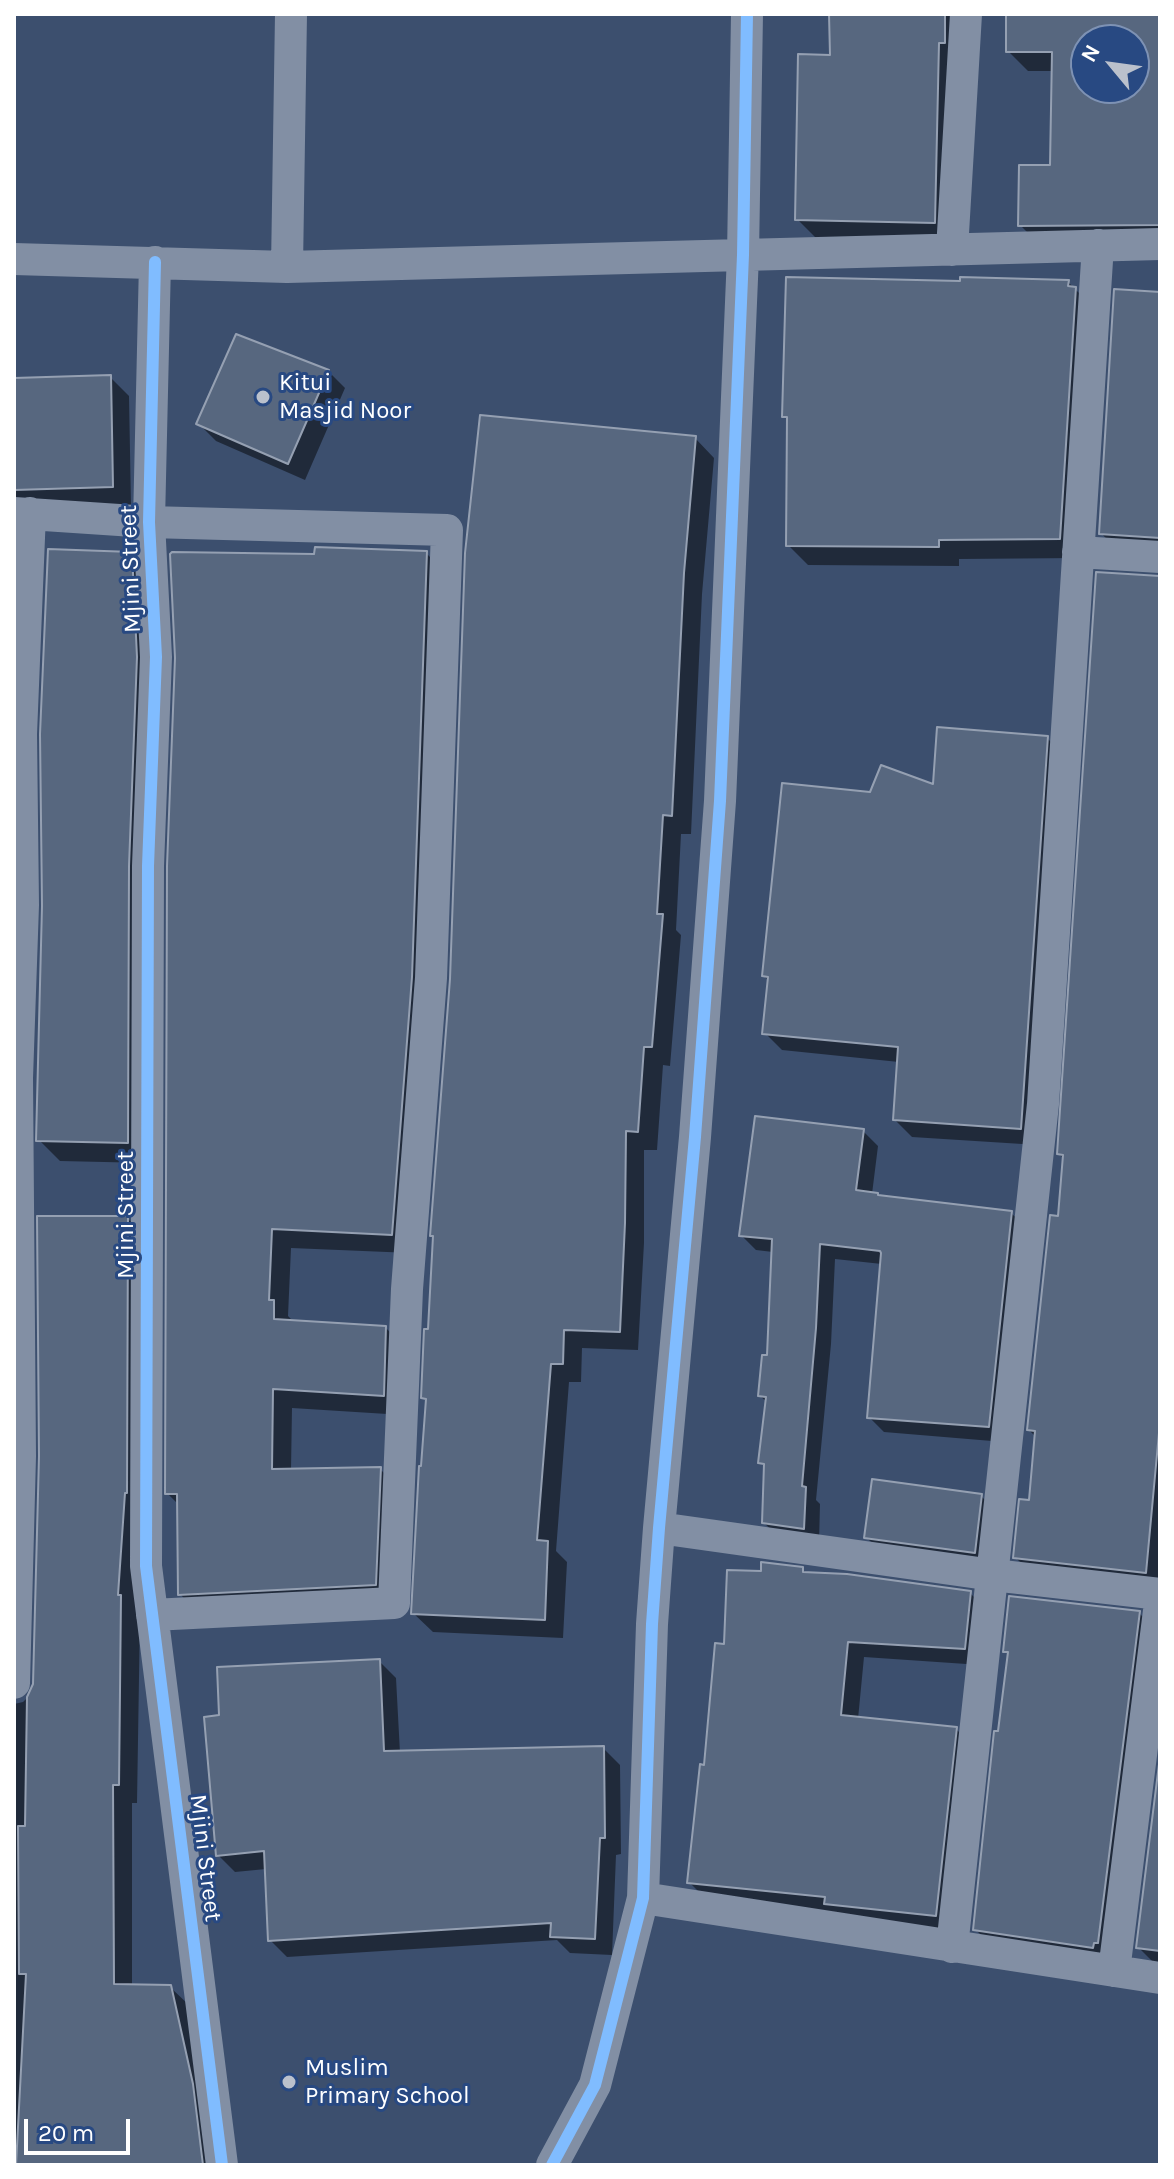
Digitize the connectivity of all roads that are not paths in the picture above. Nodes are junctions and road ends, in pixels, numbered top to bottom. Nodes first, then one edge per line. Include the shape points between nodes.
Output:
1 (291, 14) edge
2 (747, 14) edge
3 (966, 14) edge
4 (1160, 244) edge
5 (1098, 245) junction
6 (952, 250) junction
7 (743, 255) junction
8 (14, 259) edge
9 (155, 262) junction
10 (287, 267) junction
11 (22, 513) edge
12 (149, 522) junction
13 (1078, 552) junction
14 (1160, 557) edge
15 (659, 1528) junction
16 (993, 1575) junction
17 (1160, 1594) edge
18 (1160, 1603) edge
19 (152, 1615) junction
20 (14, 1683) edge
21 (643, 1898) junction
22 (952, 1947) junction
23 (1114, 1971) junction
24 (1160, 1978) edge
25 (222, 2165) edge
26 (552, 2165) edge

1 - 10 street
2 - 7 street
3 - 6 street
4 - 5 street
5 - 6 street
5 - 13 street
6 - 7 street
7 - 10 street
7 - 15 street via 720,801
8 - 9 street
9 - 10 street
9 - 12 street, Mjini Street
11 - 12 street
11 - 20 street via 20,1456
12 - 19 street, Mjini Street via 156,657 148,866 146,1566
12 - 19 street via 447,530 431,978 407,1289 394,1603
13 - 14 street
13 - 16 street via 1043,1104
15 - 16 street
15 - 21 street
16 - 17 street
16 - 22 street
18 - 23 street
19 - 25 street, Mjini Street
21 - 22 street
21 - 26 street via 595,2085
22 - 23 street
23 - 24 street

